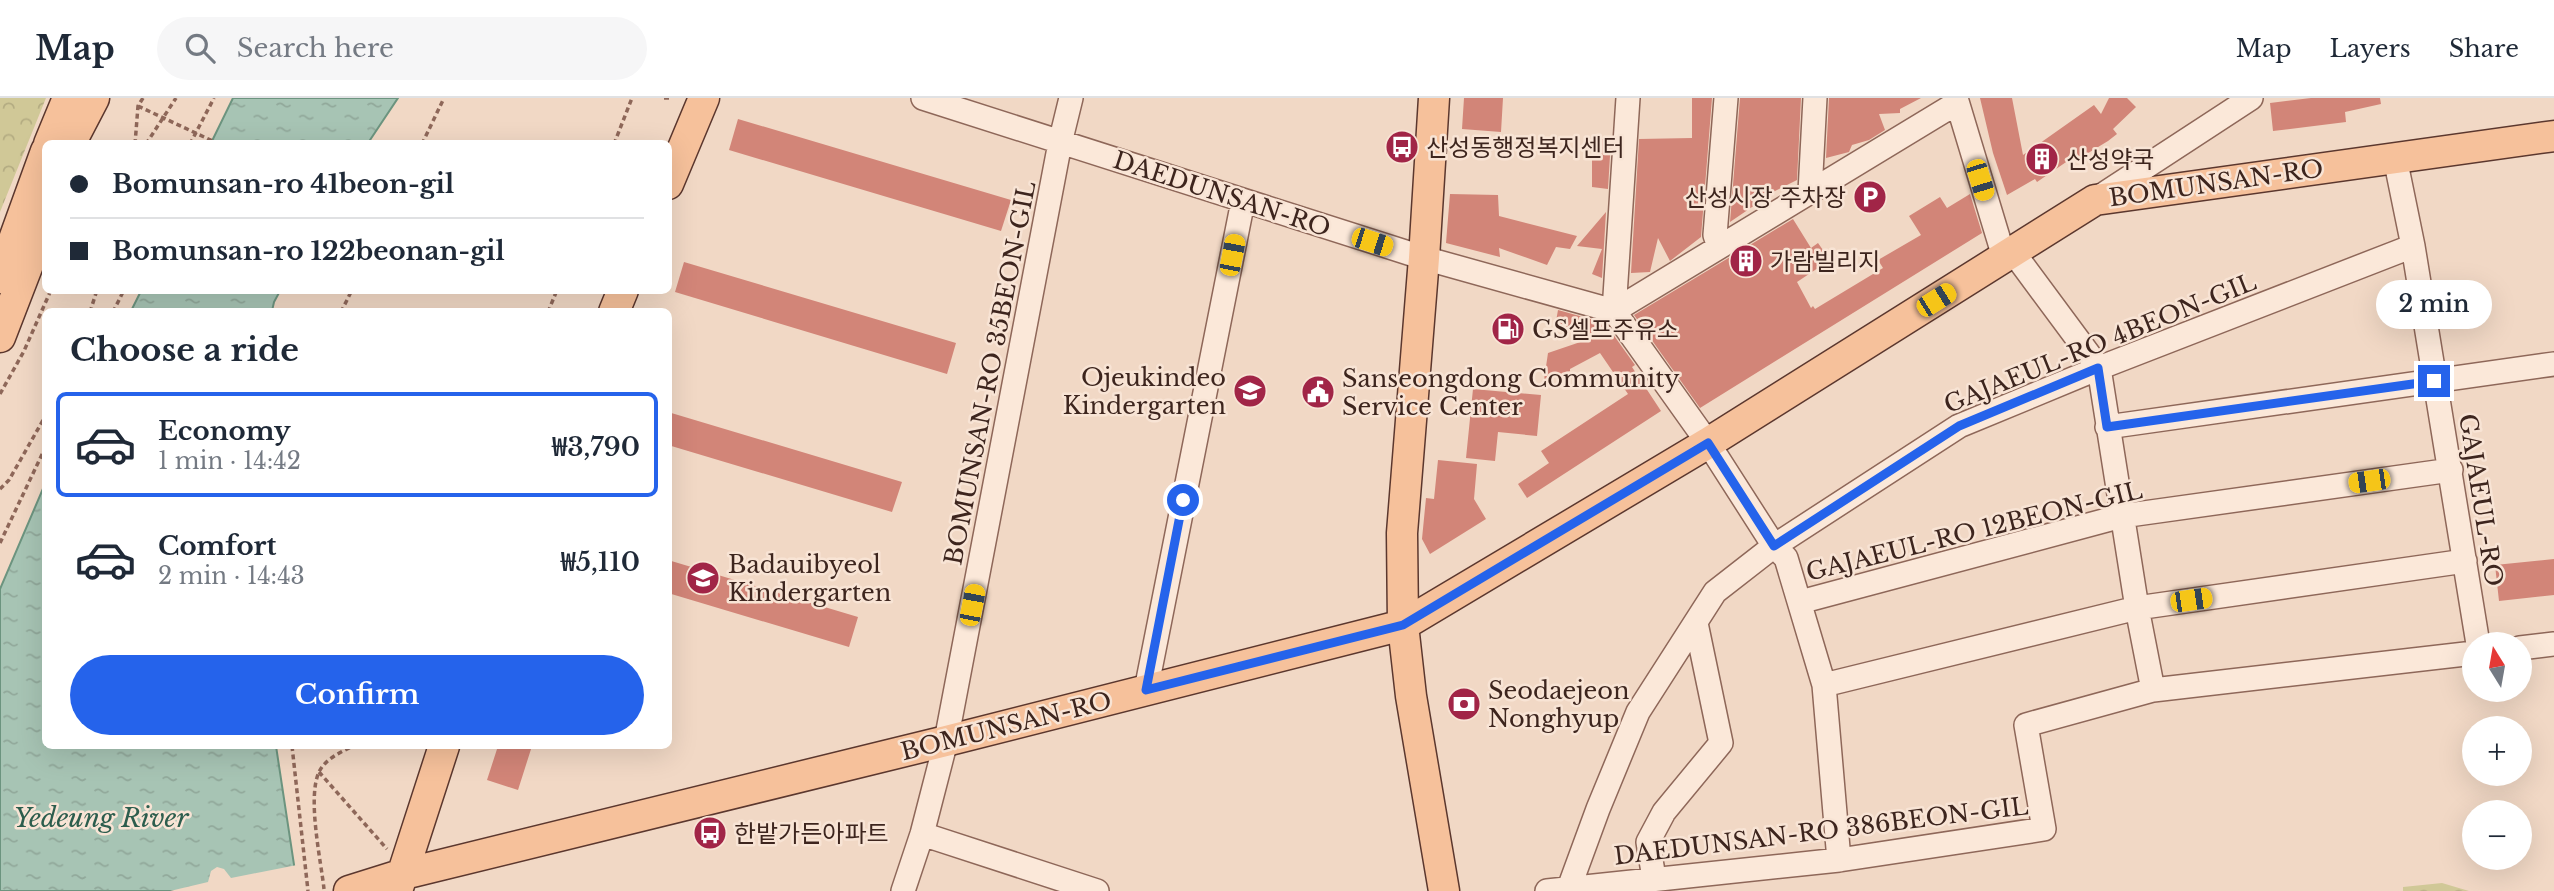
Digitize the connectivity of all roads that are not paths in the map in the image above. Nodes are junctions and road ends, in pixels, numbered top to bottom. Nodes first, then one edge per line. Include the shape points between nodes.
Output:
1 (68, 98) edge
2 (94, 98) edge
3 (704, 98) edge
4 (923, 98) edge
5 (1071, 98) edge
6 (1434, 98) edge
7 (1726, 98) edge
8 (1815, 98) edge
9 (2251, 98) edge
10 (1956, 100) edge
11 (1628, 105) edge
12 (2554, 136) edge
13 (51, 140) edge
14 (72, 140) edge
15 (1060, 143) junction
16 (2395, 158) junction
17 (42, 162) edge
18 (672, 174) edge
19 (1810, 192) junction
20 (2095, 200) junction
21 (1243, 201) junction
22 (42, 228) edge
23 (2413, 246) junction
24 (1719, 247) junction
25 (2008, 254) junction
26 (1424, 258) junction
27 (0, 278) edge
28 (1614, 311) junction
29 (0, 337) edge
30 (2554, 364) edge
31 (2098, 368) junction
32 (2434, 381) junction
33 (2107, 427) junction
34 (1708, 443) junction
35 (2451, 470) junction
36 (2122, 516) junction
37 (1774, 546) junction
38 (2465, 561) junction
39 (1800, 602) junction
40 (2137, 608) junction
41 (1696, 623) junction
42 (1403, 625) junction
43 (2476, 632) edge
44 (2554, 644) edge
45 (2532, 647) edge
46 (2462, 654) edge
47 (1824, 685) junction
48 (1146, 690) junction
49 (2153, 690) junction
50 (946, 741) junction
51 (443, 749) edge
52 (922, 834) junction
53 (1839, 860) junction
54 (395, 872) edge
55 (1654, 878) junction
56 (1086, 889) edge
57 (1558, 889) edge
58 (353, 890) edge
59 (904, 891) edge
60 (1444, 891) edge

1 - 13 main road
2 - 14 main road
3 - 18 main road
4 - 15 street, DAEDUNSAN-RO
5 - 15 street, BOMUNSAN-RO 35BEON-GIL
6 - 26 main road
7 - 24 street via 1716,235
8 - 19 street
9 - 20 street
10 - 19 street
10 - 25 street
11 - 28 street
12 - 16 main road, BOMUNSAN-RO
15 - 21 street, DAEDUNSAN-RO
15 - 50 street, BOMUNSAN-RO 35BEON-GIL
16 - 20 main road, BOMUNSAN-RO
16 - 23 street, GAJAEUL-RO
17 - 27 main road
19 - 24 street
20 - 25 main road, BOMUNSAN-RO
21 - 26 street, DAEDUNSAN-RO
21 - 48 street
22 - 29 main road
23 - 31 street, GAJAEUL-RO 4BEON-GIL
23 - 32 street, GAJAEUL-RO
24 - 28 street
25 - 31 street
25 - 34 main road, BOMUNSAN-RO
26 - 28 street, DAEDUNSAN-RO
26 - 42 main road via 1402,533
28 - 34 street
30 - 32 street
31 - 33 street
31 - 37 street, GAJAEUL-RO 4BEON-GIL via 1959,426
32 - 33 street
32 - 35 street, GAJAEUL-RO
33 - 36 street
34 - 37 street
34 - 42 main road, BOMUNSAN-RO
35 - 36 street, GAJAEUL-RO 12BEON-GIL
35 - 38 street, GAJAEUL-RO
36 - 39 street, GAJAEUL-RO 12BEON-GIL
36 - 40 street
37 - 39 street via 1786,558
37 - 41 street, GAJAEUL-RO 4BEON-GIL via 1715,592
38 - 40 street
38 - 43 street, GAJAEUL-RO
39 - 47 street
40 - 47 street
40 - 49 street
41 - 55 street via 1721,743 1664,811 1647,842
41 - 57 street, GAJAEUL-RO 4BEON-GIL via 1639,712
42 - 48 main road, BOMUNSAN-RO
42 - 60 main road
44 - 45 street
46 - 49 street, DAEDUNSAN-RO 386BEON-GIL
47 - 53 street
48 - 50 main road, BOMUNSAN-RO
49 - 53 street, DAEDUNSAN-RO 386BEON-GIL via 2025,725 2044,829
50 - 52 street, BOMUNSAN-RO 35BEON-GIL
50 - 54 main road, BOMUNSAN-RO
51 - 54 main road
52 - 56 street
52 - 59 street, BOMUNSAN-RO 35BEON-GIL
53 - 55 street, DAEDUNSAN-RO 386BEON-GIL
54 - 58 main road, BOMUNSAN-RO
55 - 57 street, DAEDUNSAN-RO 386BEON-GIL

